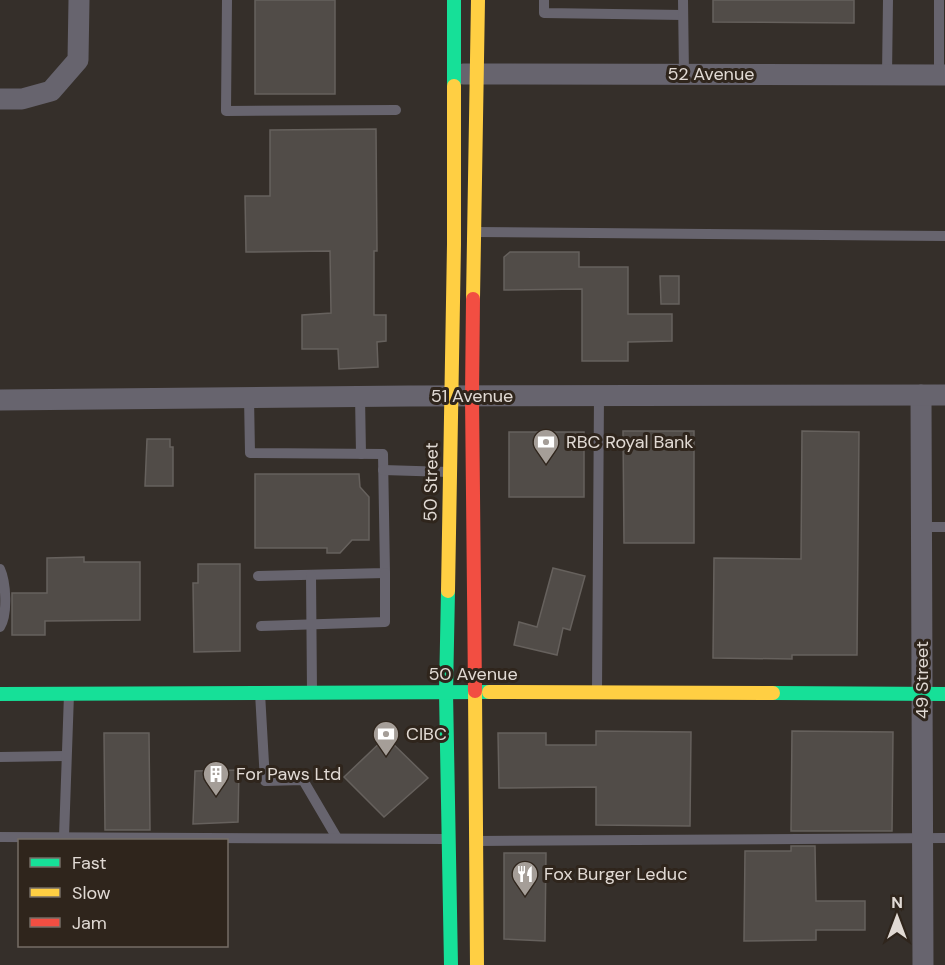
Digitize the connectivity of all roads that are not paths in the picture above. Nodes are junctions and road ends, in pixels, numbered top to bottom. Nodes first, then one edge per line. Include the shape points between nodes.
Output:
1 (79, 0) edge
2 (227, 0) edge
3 (453, 0) edge
4 (478, 0) edge
5 (544, 0) edge
6 (683, 0) edge
7 (888, 0) edge
8 (939, 0) edge
9 (683, 15) junction
10 (478, 74) junction
11 (684, 74) junction
12 (453, 75) junction
13 (887, 75) junction
14 (942, 75) edge
15 (0, 99) edge
16 (396, 110) dead end
17 (475, 232) junction
18 (945, 236) edge
19 (599, 395) junction
20 (921, 395) junction
21 (945, 395) edge
22 (360, 396) junction
23 (450, 396) junction
24 (472, 396) junction
25 (249, 397) junction
26 (0, 400) edge
27 (361, 454) junction
28 (383, 470) junction
29 (449, 472) junction
30 (922, 527) junction
31 (945, 527) edge
32 (0, 569) edge
33 (385, 573) junction
34 (311, 575) junction
35 (258, 576) dead end
36 (312, 624) junction
37 (0, 627) edge
38 (261, 627) dead end
39 (312, 692) junction
40 (446, 692) junction
41 (475, 692) junction
42 (597, 692) junction
43 (69, 693) junction
44 (261, 693) junction
45 (0, 694) edge
46 (922, 694) junction
47 (945, 694) edge
48 (66, 756) junction
49 (0, 757) edge
50 (0, 837) edge
51 (64, 837) junction
52 (337, 838) junction
53 (923, 838) junction
54 (945, 838) edge
55 (448, 839) junction
56 (477, 841) junction
57 (451, 965) edge
58 (477, 965) edge
59 (923, 965) edge

1 - 15 street via 78,60 51,92
2 - 16 lane via 226,111
3 - 12 main road, 50 Street
4 - 10 main road
5 - 9 lane via 544,13
6 - 9 lane
7 - 13 lane
8 - 14 lane
9 - 11 lane
10 - 11 street, 52 Avenue
10 - 12 street, 52 Avenue
10 - 17 main road
11 - 13 street, 52 Avenue
12 - 23 main road, 50 Street
13 - 14 street, 52 Avenue
17 - 18 lane
17 - 24 main road
19 - 20 street, 51 Avenue
19 - 24 street, 51 Avenue
19 - 42 lane
20 - 21 street, 51 Avenue
20 - 30 street, 49 Street
22 - 23 street, 51 Avenue
22 - 25 street, 51 Avenue
22 - 27 lane
23 - 24 street, 51 Avenue
23 - 29 main road, 50 Street
24 - 41 main road
25 - 26 street, 51 Avenue
25 - 27 lane via 250,453
27 - 28 lane via 383,454
28 - 29 lane
28 - 33 lane
29 - 40 main road, 50 Street
30 - 31 lane
30 - 46 street, 49 Street
32 - 37 lane via 5,579 4,621
33 - 34 lane
33 - 36 lane via 385,622
34 - 35 lane
34 - 36 lane
36 - 38 lane
36 - 39 lane
39 - 40 main road, 50 Avenue
39 - 44 main road, 50 Avenue
40 - 41 main road, 50 Avenue
40 - 55 main road, 50 Street
41 - 42 main road, 50 Avenue
41 - 56 main road
42 - 46 main road, 50 Avenue
43 - 44 main road, 50 Avenue
43 - 45 main road, 50 Avenue
43 - 48 lane
44 - 52 lane via 265,781 303,780
46 - 47 main road, 50 Avenue
46 - 53 street, 49 Street
48 - 49 lane
48 - 51 lane
50 - 51 lane
51 - 52 lane
52 - 55 lane
53 - 54 lane
53 - 56 lane
53 - 59 street, 49 Street
55 - 57 main road, 50 Street
56 - 58 main road

